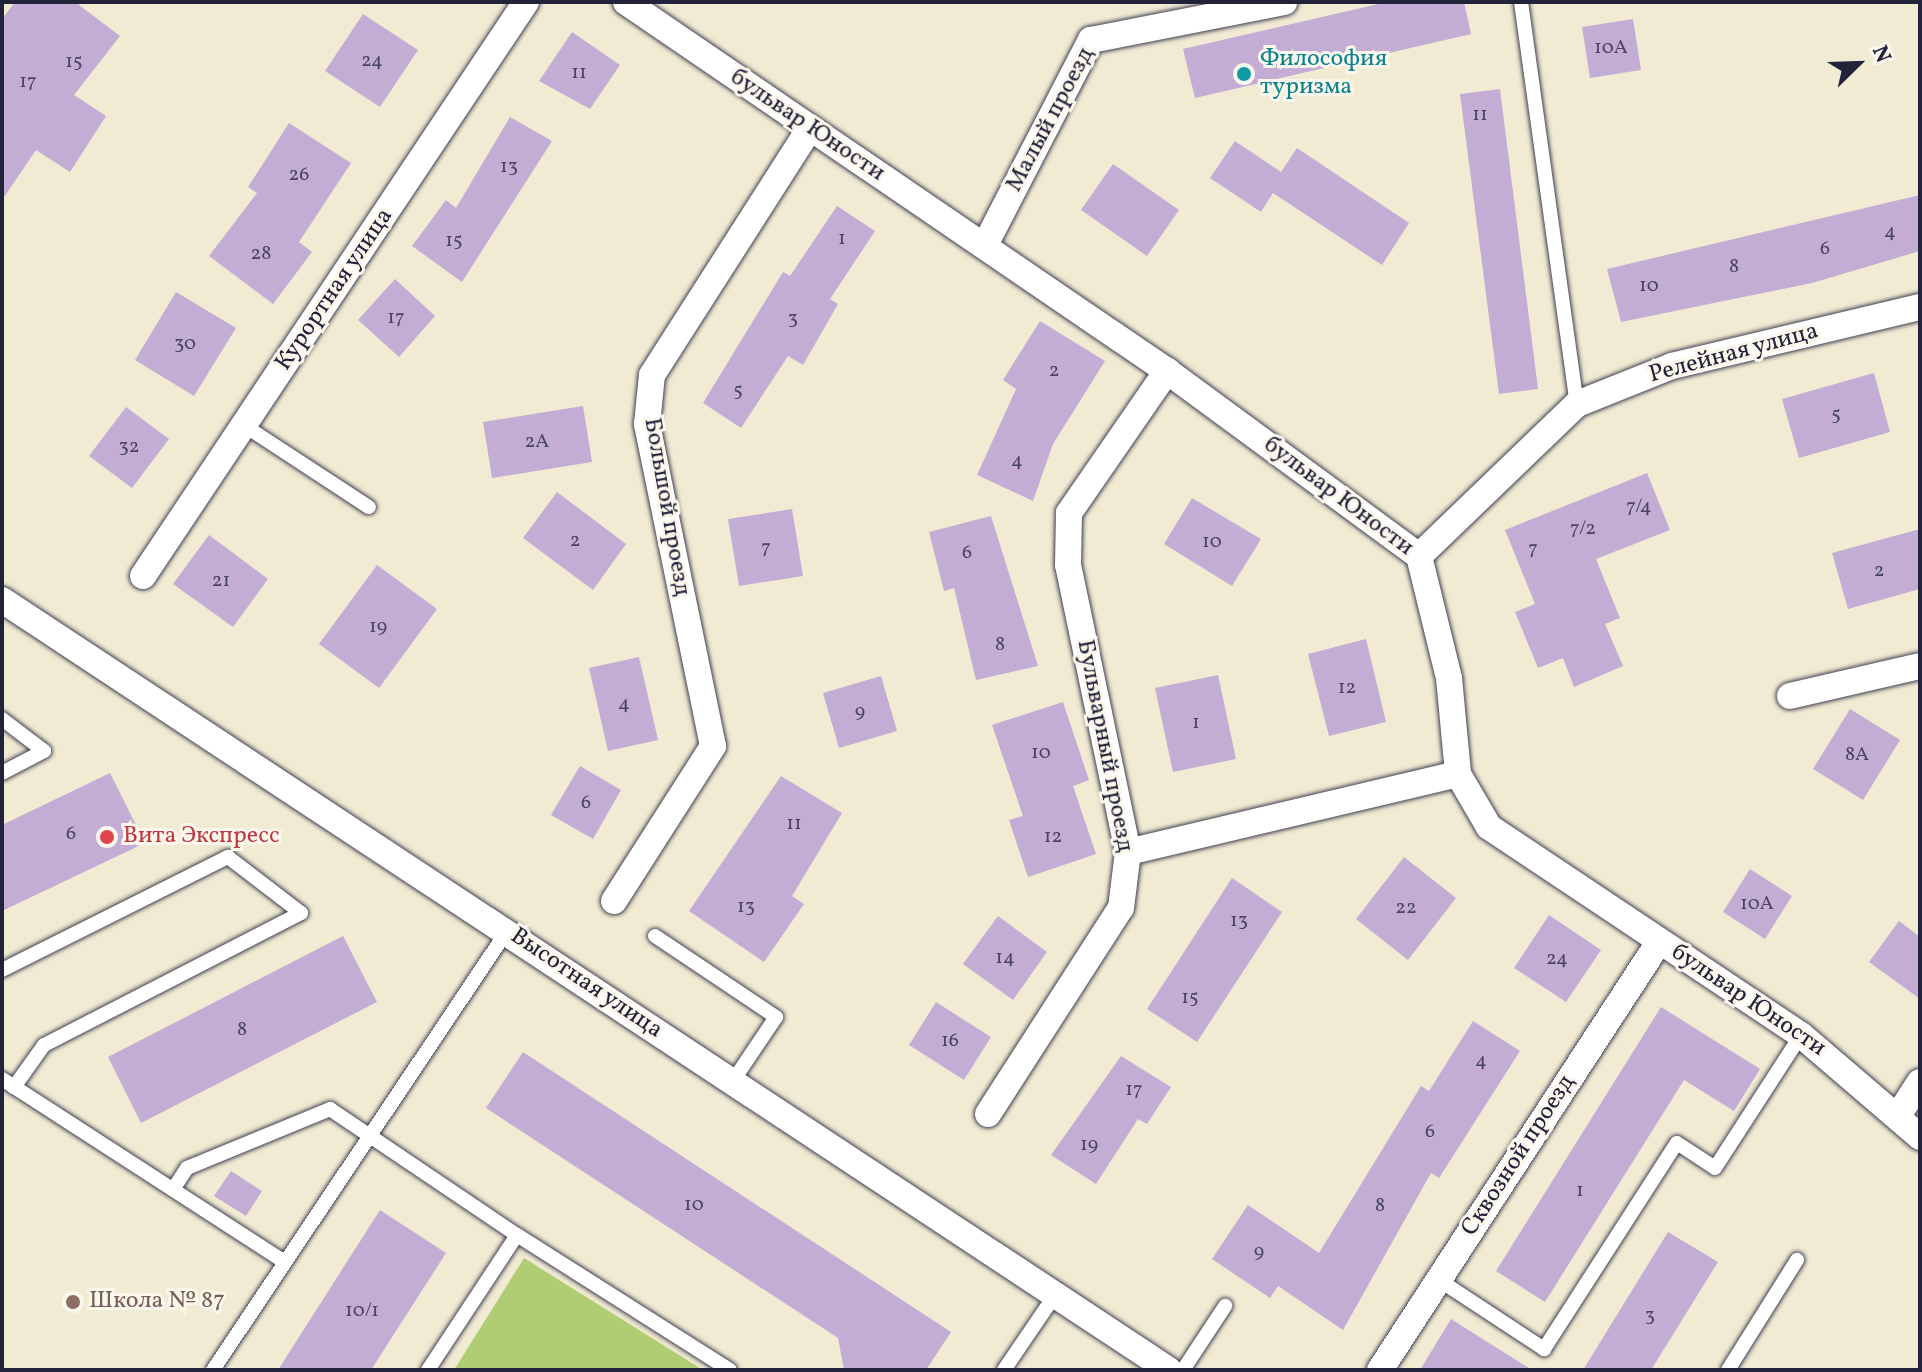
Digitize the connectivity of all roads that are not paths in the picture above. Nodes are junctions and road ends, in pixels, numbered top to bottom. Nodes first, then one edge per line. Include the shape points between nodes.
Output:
1 (526, 2) edge
2 (626, 2) edge
3 (1284, 2) edge
4 (1521, 2) edge
5 (810, 128) junction
6 (985, 245) junction
7 (1920, 307) edge
8 (1167, 371) junction
9 (1577, 404) junction
10 (245, 426) junction
11 (369, 507) dead end
12 (1419, 556) junction
13 (143, 576) dead end
14 (2, 600) edge
15 (1920, 666) edge
16 (1790, 696) dead end
17 (2, 719) edge
18 (2, 773) edge
19 (1458, 774) junction
20 (1128, 852) junction
21 (614, 901) dead end
22 (507, 931) junction
23 (655, 936) dead end
24 (1659, 942) junction
25 (2, 970) edge
26 (1801, 1035) junction
27 (733, 1081) junction
28 (1920, 1082) edge
29 (8, 1083) edge
30 (988, 1114) dead end
31 (1899, 1114) junction
32 (370, 1136) junction
33 (1920, 1137) edge
34 (174, 1188) junction
35 (517, 1235) junction
36 (1797, 1260) dead end
37 (285, 1262) junction
38 (1439, 1280) junction
39 (1055, 1295) junction
40 (1225, 1306) dead end
41 (213, 1370) edge
42 (428, 1370) edge
43 (730, 1370) edge
44 (1004, 1370) edge
45 (1169, 1370) edge
46 (1183, 1370) edge
47 (1380, 1370) edge
48 (1728, 1370) edge

1 - 10 street, Курортная улица
2 - 5 street, бульвар Юности
3 - 6 street, Малый проезд via 1091,40
4 - 9 lane
5 - 6 street, бульвар Юности
5 - 21 street, Большой проезд via 652,375 647,424 713,746
6 - 8 street, бульвар Юности
7 - 9 street, Релейная улица via 1672,366
8 - 12 street, бульвар Юности
8 - 20 street, Бульварный проезд via 1069,513 1068,565
9 - 12 street, Релейная улица
10 - 11 lane
10 - 13 street, Курортная улица
12 - 19 street, бульвар Юности via 1449,678
14 - 22 street, Высотная улица
15 - 16 street
17 - 18 lane via 44,751
19 - 20 street
19 - 24 street, бульвар Юности via 1489,827
20 - 30 street, Бульварный проезд via 1121,908
22 - 27 street, Высотная улица
22 - 32 lane
23 - 27 lane via 776,1017
24 - 26 street, бульвар Юности
24 - 38 street, Сквозной проезд
25 - 29 lane via 228,857 301,913 44,1045
26 - 31 street, бульвар Юности
26 - 38 lane via 1715,1168 1677,1143 1544,1349
27 - 39 street, Высотная улица
28 - 31 street
29 - 34 lane
31 - 33 street, бульвар Юности
32 - 34 lane via 330,1109 187,1168
32 - 35 lane
32 - 37 lane
34 - 37 lane
35 - 42 lane
35 - 43 lane
36 - 48 lane
37 - 41 lane
38 - 47 street, Сквозной проезд
39 - 44 lane
39 - 45 street, Высотная улица
40 - 46 lane

